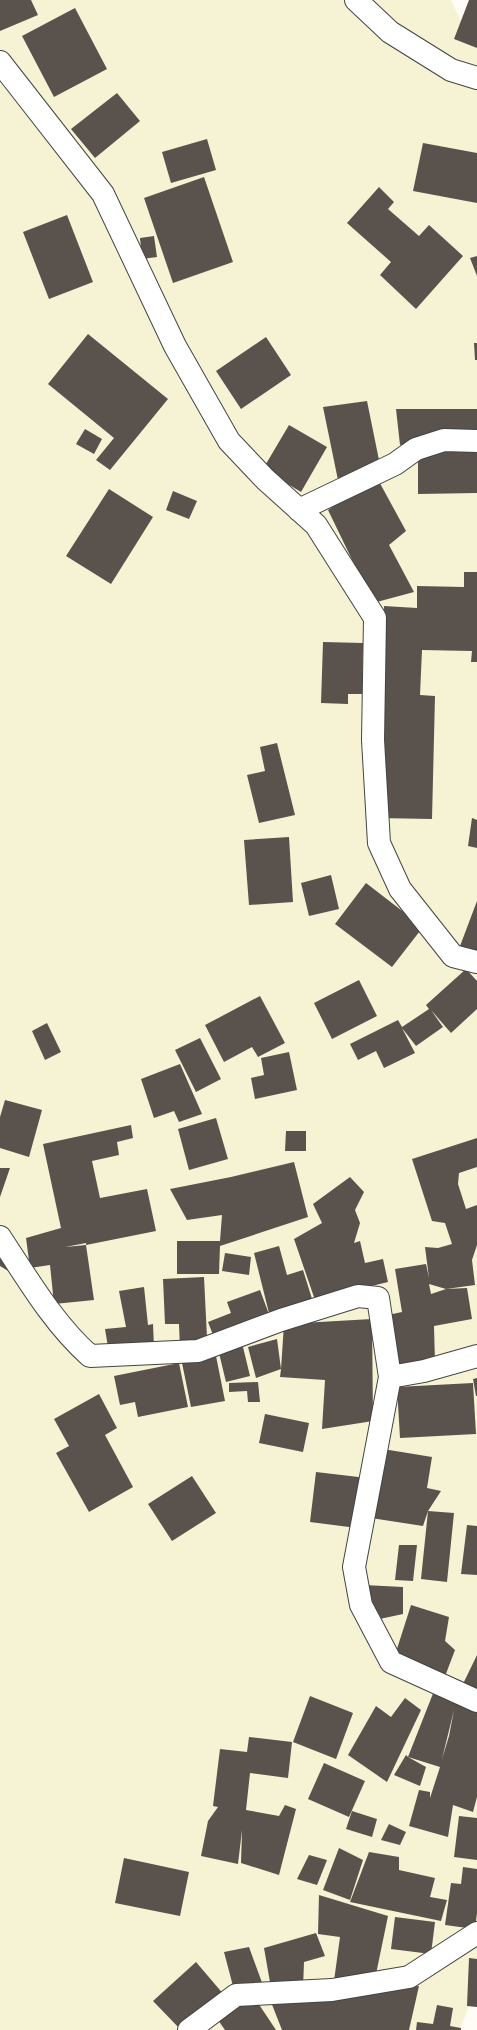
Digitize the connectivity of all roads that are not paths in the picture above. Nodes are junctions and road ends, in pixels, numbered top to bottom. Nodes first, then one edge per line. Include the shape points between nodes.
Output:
1 (356, 0) edge
2 (0, 62) edge
3 (477, 78) edge
4 (477, 441) edge
5 (299, 510) junction
6 (477, 962) edge
7 (0, 1237) edge
8 (477, 1356) edge
9 (390, 1377) junction
10 (477, 1700) edge
11 (477, 1933) edge
12 (189, 2030) edge

1 - 3 street via 390,32 451,70
2 - 5 street via 103,194 175,346 230,441 265,480
4 - 5 street via 444,440 416,449 395,464
5 - 6 street via 316,525 375,618 373,740 379,843 400,889 453,956
7 - 9 street via 35,1291 76,1344 90,1356 198,1351 281,1320 358,1296 378,1298
8 - 9 street via 424,1372
9 - 10 street via 354,1567 361,1605 391,1662
11 - 12 street via 410,1976 332,1990 236,1996

